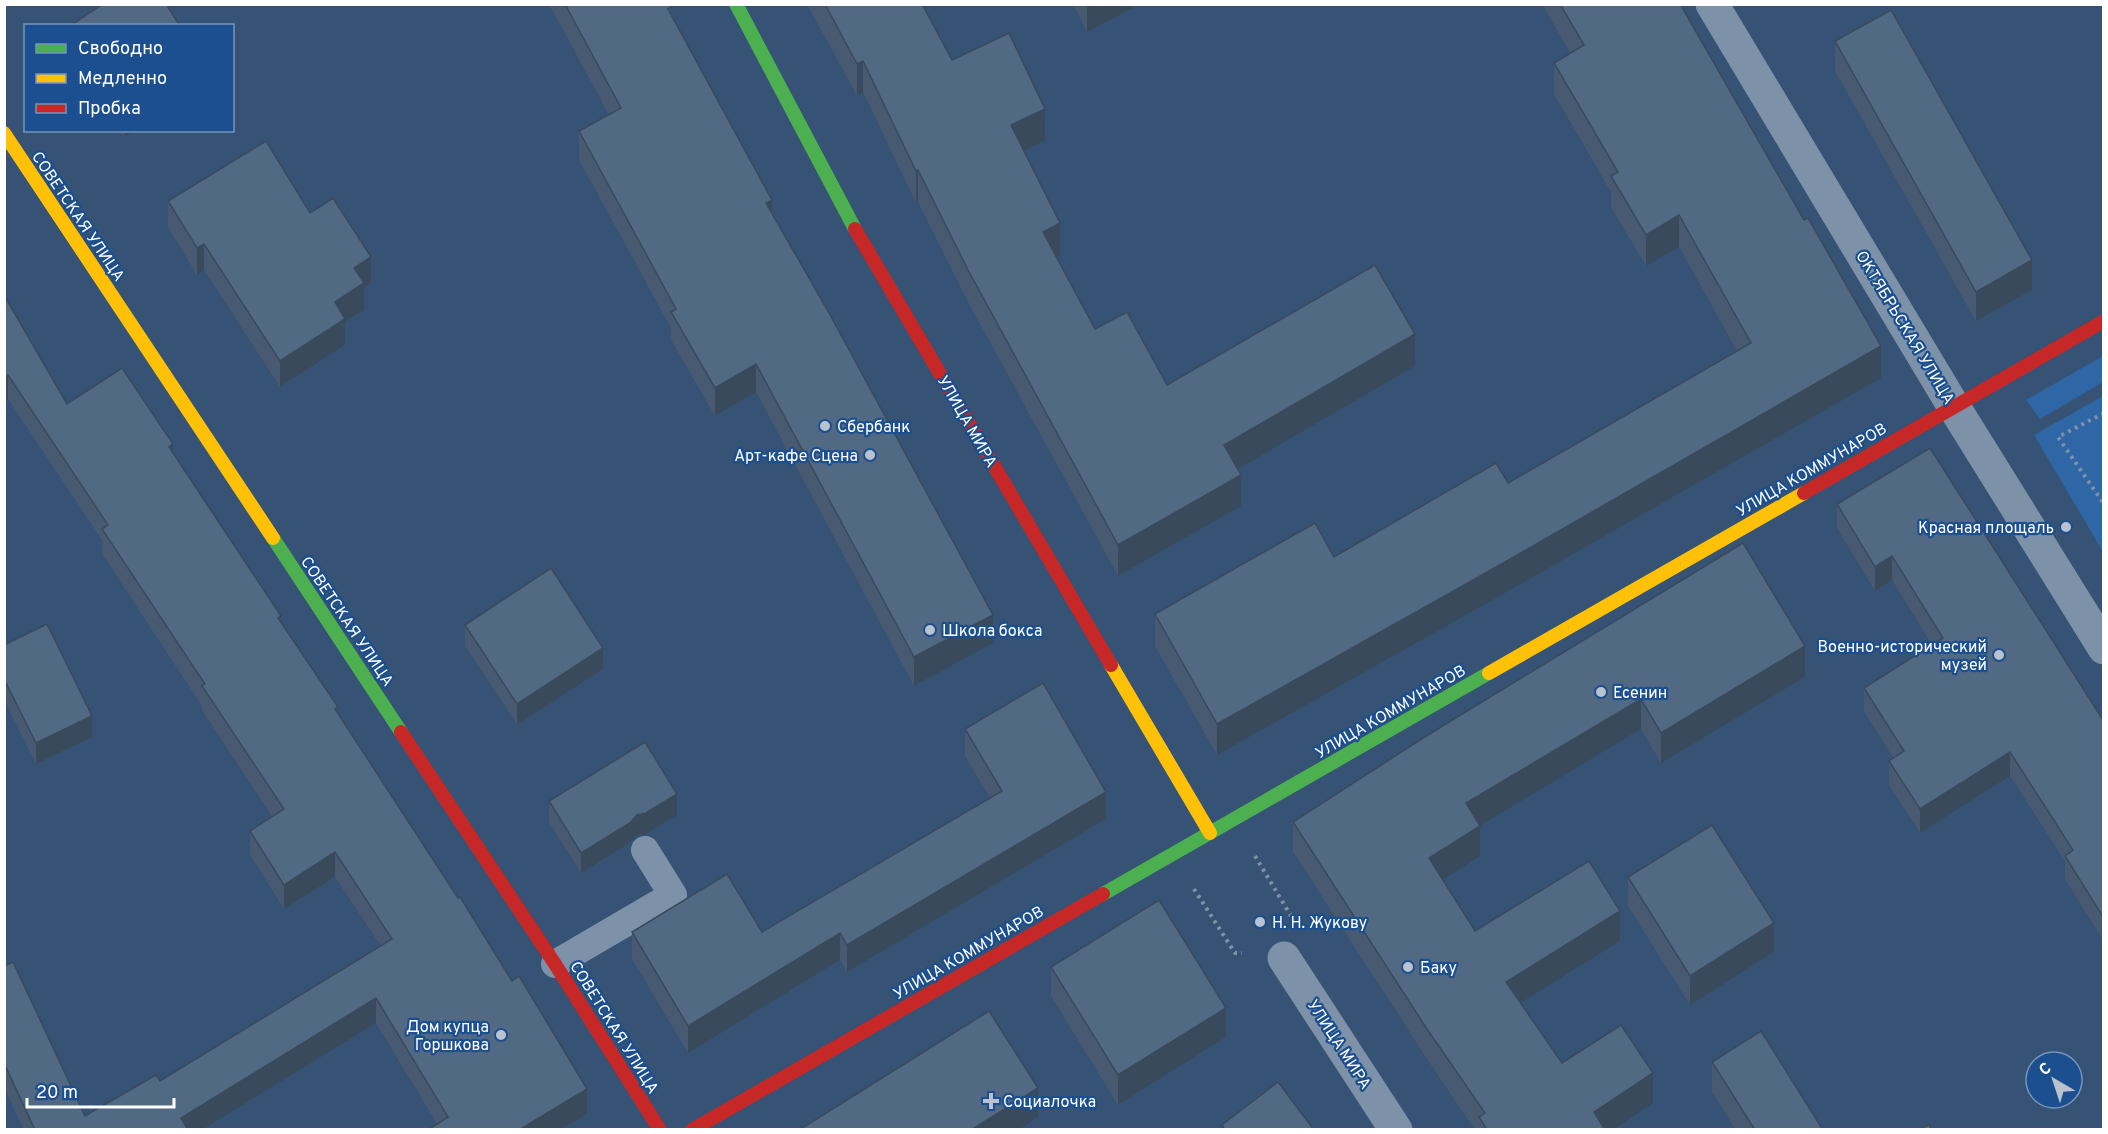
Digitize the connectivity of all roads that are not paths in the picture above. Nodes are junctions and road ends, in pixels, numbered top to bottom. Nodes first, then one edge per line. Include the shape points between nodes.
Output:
1 (736, 4) edge
2 (1712, 4) edge
3 (4, 133) edge
4 (2103, 321) edge
5 (1954, 407) junction
6 (2103, 648) edge
7 (1210, 832) junction
8 (645, 850) dead end
9 (1284, 958) road end
10 (555, 964) junction
11 (660, 1130) edge
12 (692, 1130) edge
13 (1396, 1130) edge

1 - 7 street, УЛИЦА МИРА via 840,204
2 - 5 street, ОКТЯБРЬСКАЯ УЛИЦА
3 - 10 street, СОВЕТСКАЯ УЛИЦА
4 - 5 street, УЛИЦА КОММУНАРОВ
5 - 6 street, ОКТЯБРЬСКАЯ УЛИЦА
5 - 7 street, УЛИЦА КОММУНАРОВ
7 - 12 street, УЛИЦА КОММУНАРОВ
8 - 10 lane via 673,895
9 - 13 street, УЛИЦА МИРА
10 - 11 street, СОВЕТСКАЯ УЛИЦА

